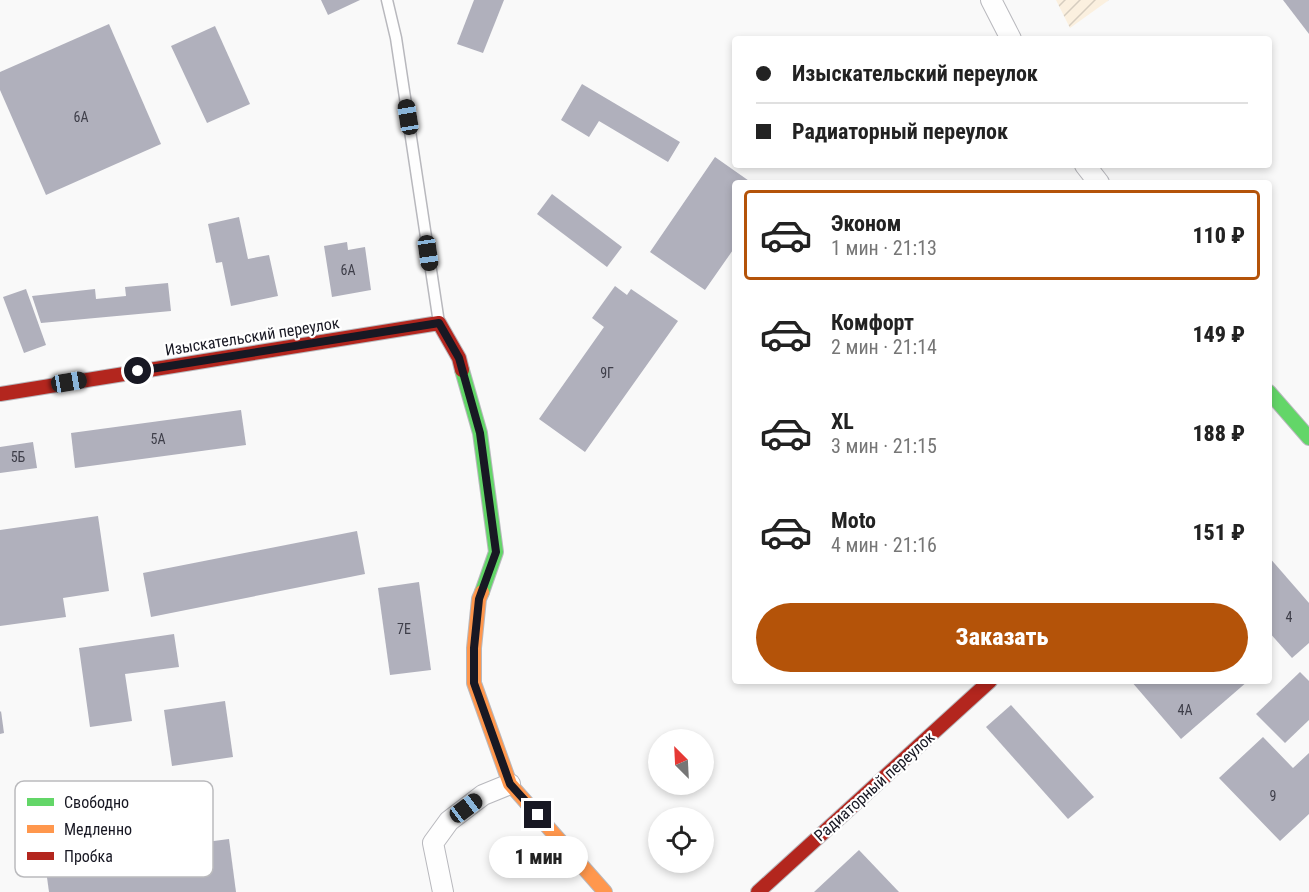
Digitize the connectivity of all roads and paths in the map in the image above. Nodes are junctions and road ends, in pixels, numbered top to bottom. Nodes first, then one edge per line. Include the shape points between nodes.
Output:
1 (387, 0) edge
2 (991, 0) edge
3 (1009, 36) edge
4 (1087, 168) edge
5 (1097, 180) edge
6 (439, 323) junction
7 (0, 394) edge
8 (1272, 395) edge
9 (1309, 438) edge
10 (987, 684) edge
11 (510, 784) junction
12 (443, 892) edge
13 (605, 892) edge
14 (758, 892) edge

1 - 6 lane
2 - 3 street
4 - 5 street
6 - 7 street, Изыскательский переулок
6 - 11 street via 459,358 480,433 496,552 479,599 474,683
8 - 9 street
10 - 14 street, Радиаторный переулок
11 - 12 street via 483,795 449,821 433,843
11 - 13 street

